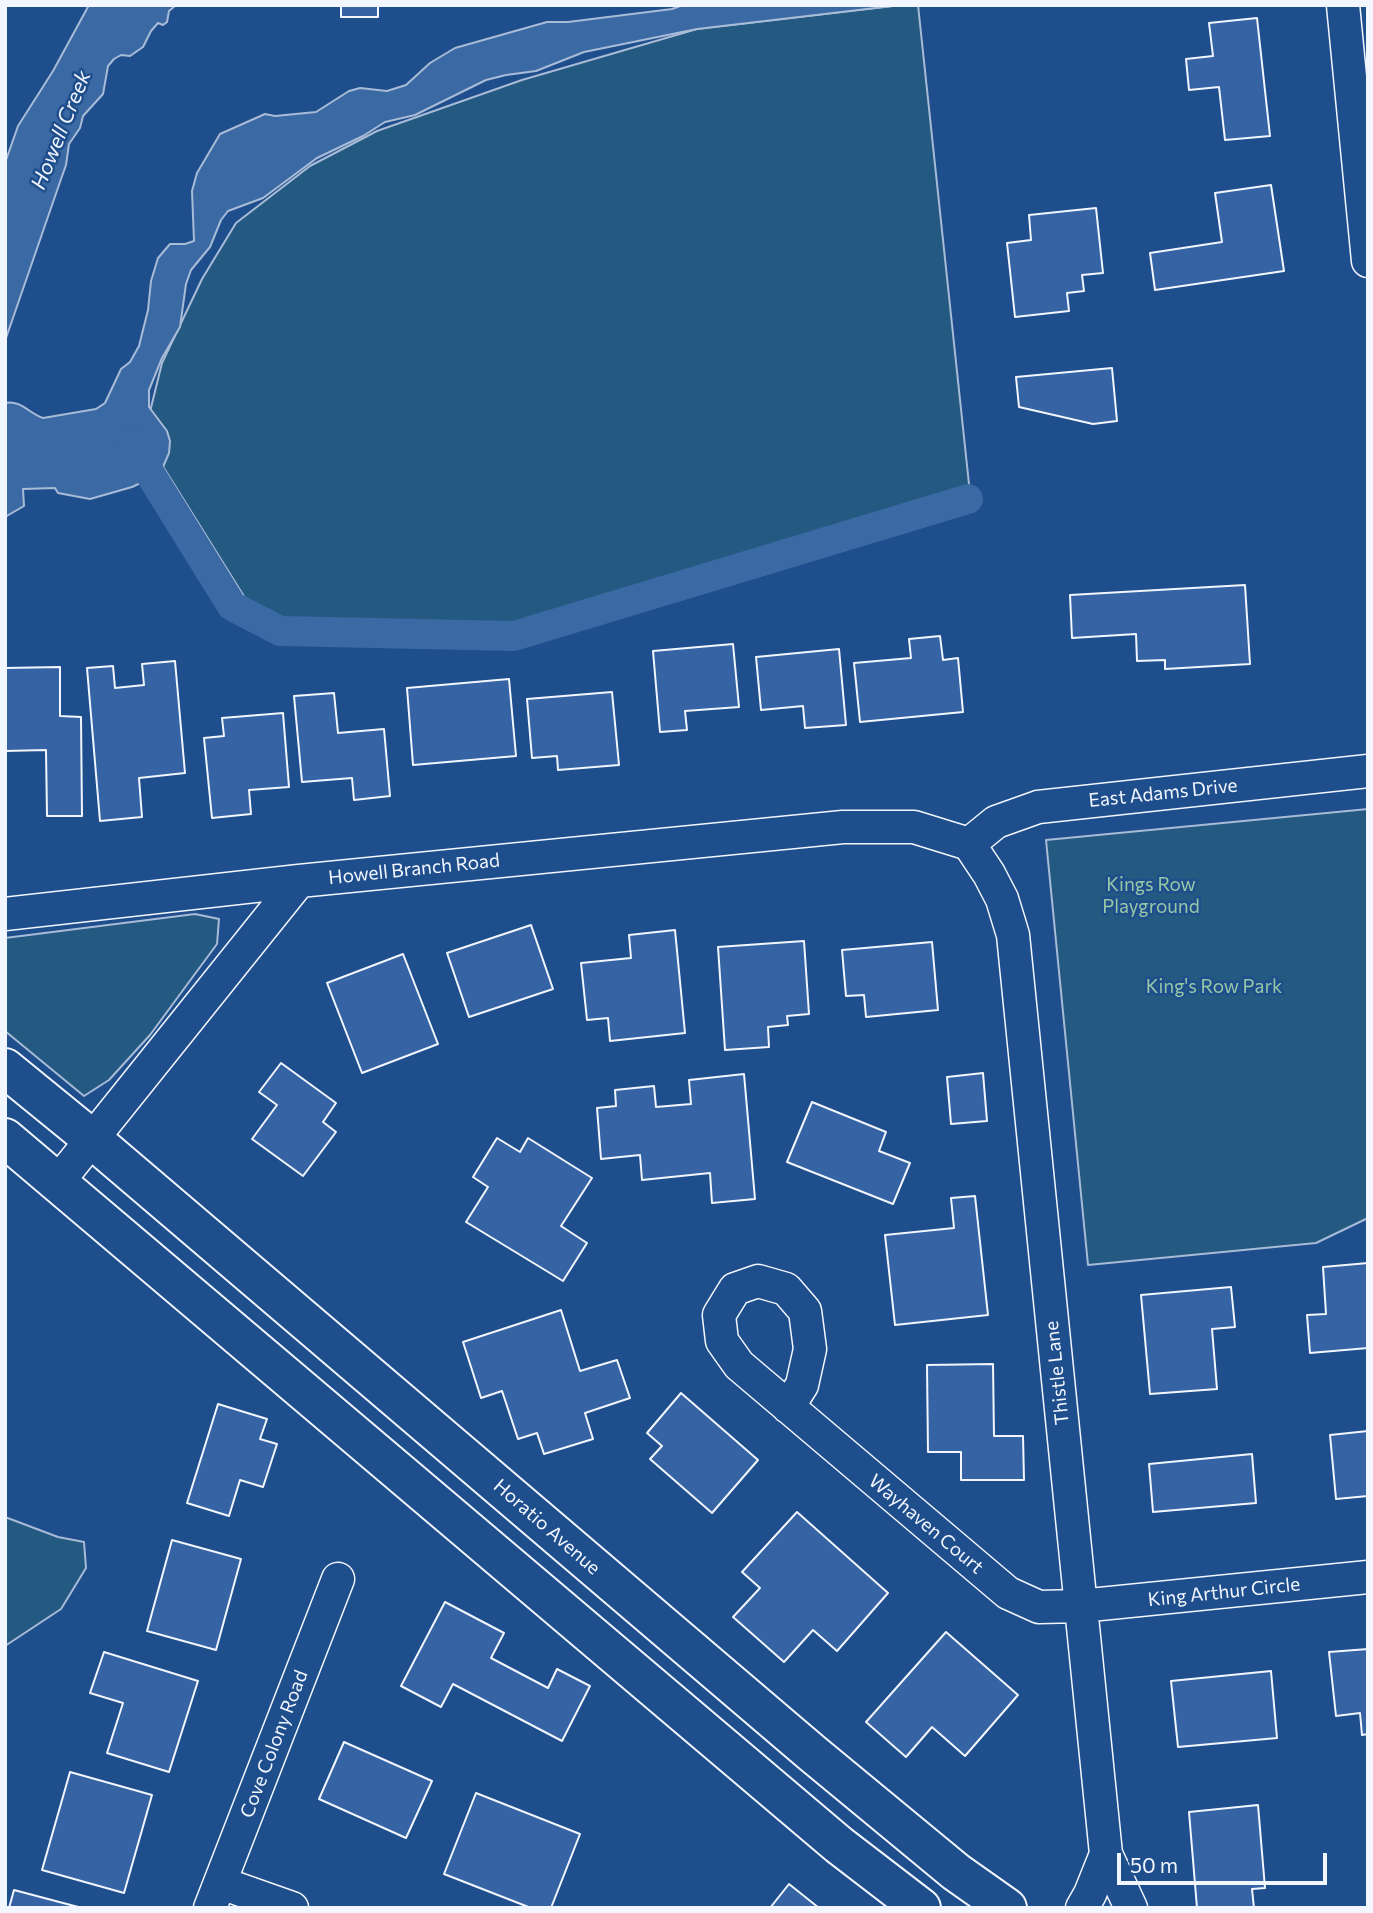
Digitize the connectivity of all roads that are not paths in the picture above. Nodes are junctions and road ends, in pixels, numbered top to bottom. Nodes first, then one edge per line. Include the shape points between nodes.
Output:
1 (1343, 5) edge
2 (1368, 261) edge
3 (1368, 771) edge
4 (968, 844) junction
5 (299, 881) junction
6 (5, 914) edge
7 (5, 1068) edge
8 (5, 1138) edge
9 (92, 1139) junction
10 (57, 1183) junction
11 (788, 1407) dead end
12 (570, 1546) junction
13 (1368, 1577) edge
14 (338, 1579) dead end
15 (535, 1588) junction
16 (1080, 1606) junction
17 (1106, 1854) junction
18 (215, 1895) edge
19 (292, 1908) edge
20 (921, 1908) edge
21 (1007, 1908) edge
22 (1082, 1908) edge
23 (1131, 1908) edge

1 - 2 street
3 - 4 street, East Adams Drive via 1038,807 996,822
4 - 5 street, Howell Branch Road via 914,827 843,827
4 - 16 street, Thistle Lane via 1002,899 1013,935
5 - 6 street, Howell Branch Road
5 - 9 street
7 - 9 main road
8 - 10 main road
9 - 10 street
9 - 12 main road, Horatio Avenue
10 - 15 main road
11 - 16 street, Wayhaven Court via 1008,1593 1039,1607
12 - 15 main road
12 - 21 main road, Horatio Avenue via 812,1753 956,1872
13 - 16 street, King Arthur Circle
14 - 18 street, Cove Colony Road
15 - 20 main road via 839,1845
16 - 17 street, Thistle Lane
17 - 22 street, Thistle Lane
17 - 23 street
18 - 19 street

